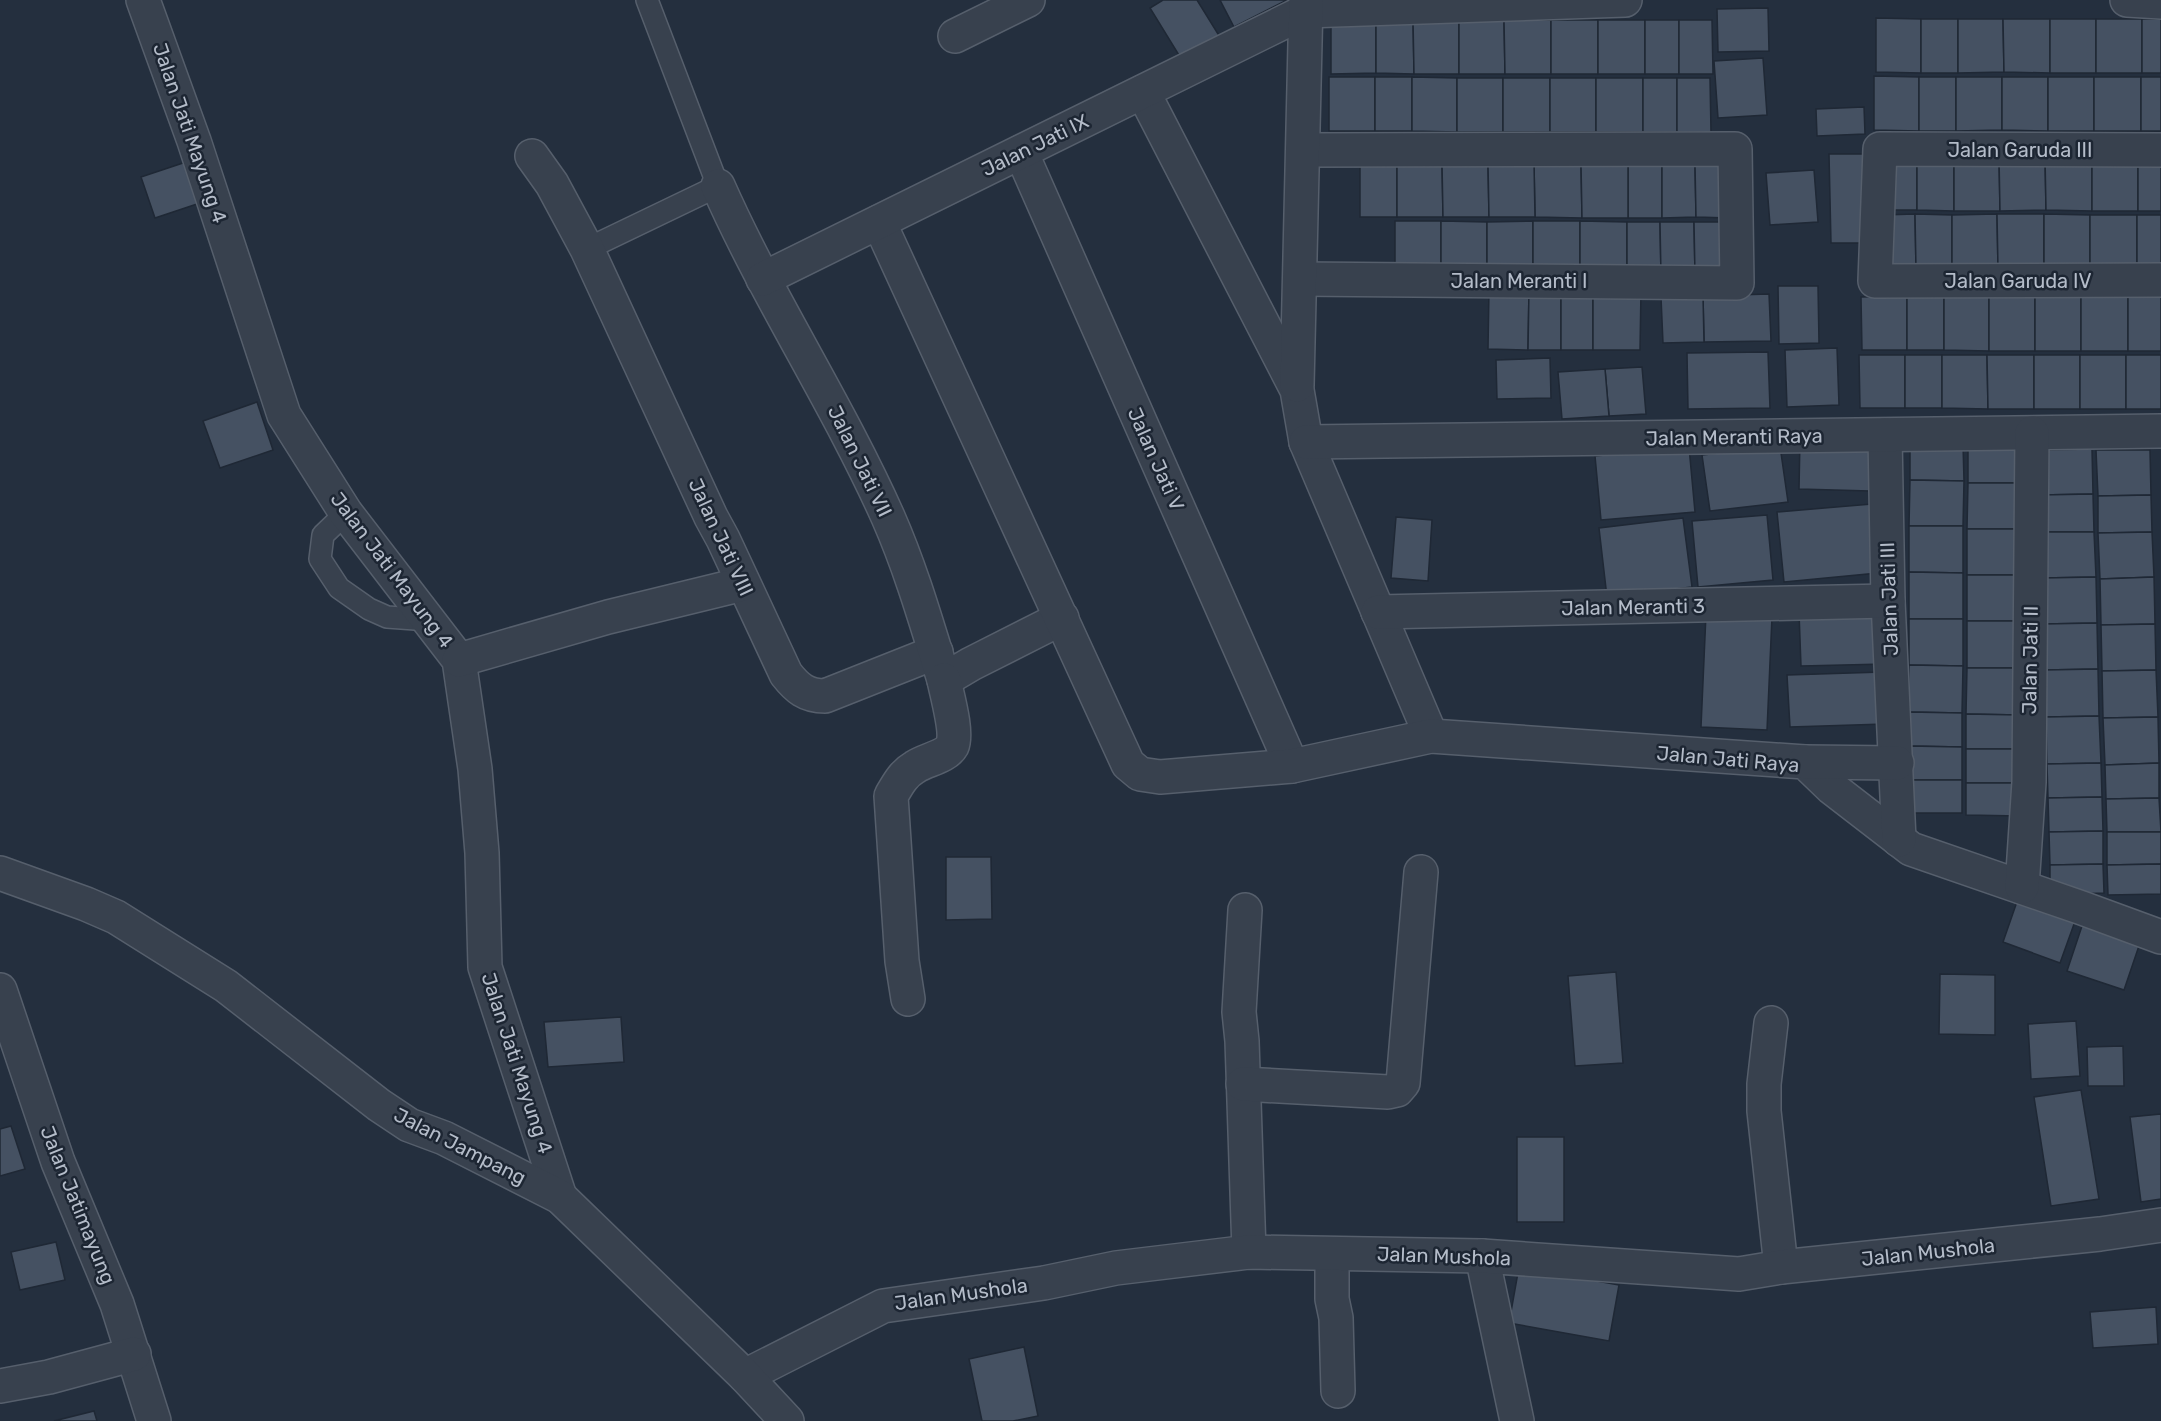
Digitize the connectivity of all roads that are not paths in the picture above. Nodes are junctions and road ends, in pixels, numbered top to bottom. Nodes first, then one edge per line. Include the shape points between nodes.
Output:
1 (143, 0) edge
2 (646, 0) edge
3 (1028, 0) edge
4 (1625, 0) edge
5 (2127, 0) edge
6 (2161, 2) edge
7 (1306, 5) edge
8 (955, 36) dead end
9 (1143, 92) junction
10 (1303, 150) junction
11 (2161, 150) edge
12 (1021, 152) junction
13 (532, 156) dead end
14 (718, 186) junction
15 (879, 222) junction
16 (587, 249) junction
17 (763, 279) junction
18 (1300, 279) junction
19 (2161, 280) edge
20 (1875, 281) joint
21 (1297, 390) junction
22 (2161, 431) edge
23 (2032, 433) junction
24 (1885, 435) junction
25 (1306, 442) junction
26 (346, 513) junction
27 (744, 584) junction
28 (1888, 601) junction
29 (1378, 612) junction
30 (426, 616) junction
31 (1062, 618) junction
32 (459, 660) junction
33 (940, 666) junction
34 (1431, 736) junction
35 (1805, 762) junction
36 (1897, 763) junction
37 (1292, 765) junction
38 (1899, 840) junction
39 (1421, 872) dead end
40 (0, 873) edge
41 (2022, 888) junction
42 (1245, 910) dead end
43 (2161, 937) edge
44 (0, 990) edge
45 (908, 999) dead end
46 (1771, 1023) dead end
47 (1243, 1084) junction
48 (560, 1197) junction
49 (2161, 1225) edge
50 (1249, 1252) junction
51 (1332, 1254) junction
52 (1482, 1256) junction
53 (1781, 1267) junction
54 (134, 1354) junction
55 (745, 1376) junction
56 (0, 1386) edge
57 (1338, 1391) dead end
58 (154, 1421) edge
59 (787, 1421) edge
60 (1517, 1421) edge

1 - 26 street, Jalan Jati Mayung 4 via 284,415
2 - 14 lane
3 - 8 street
4 - 7 street
5 - 6 street
7 - 9 street, Jalan Jati IX
7 - 10 street
9 - 12 street, Jalan Jati IX
9 - 21 street
10 - 18 street
10 - 18 street, Jalan Meranti I via 1735,149 1737,283
11 - 20 street, Jalan Garuda III via 1880,149
12 - 15 street, Jalan Jati IX
12 - 37 street, Jalan Jati V
13 - 16 street, Jalan Jati VIII
14 - 16 lane
14 - 17 street, Jalan Jati VII
15 - 17 street, Jalan Jati IX
15 - 31 street, Jalan Jati Raya
16 - 27 street, Jalan Jati VIII
17 - 33 street, Jalan Jati VII via 887,515 909,566
18 - 21 street
19 - 20 street, Jalan Garuda IV
21 - 25 street
22 - 23 street, Jalan Meranti Raya
23 - 24 street, Jalan Meranti Raya
23 - 41 street, Jalan Jati II via 2028,782
24 - 25 street, Jalan Meranti Raya
24 - 28 street, Jalan Jati III
25 - 29 street
26 - 30 street, Jalan Jati Mayung 4
26 - 30 lane via 323,535 320,558 339,588 387,617
27 - 32 street via 608,617
27 - 33 street, Jalan Jati VIII via 786,675 809,694 825,696
28 - 29 street, Jalan Meranti 3
28 - 36 street, Jalan Jati III
29 - 34 street
30 - 32 street, Jalan Jati Mayung 4
31 - 33 street, Jalan Jati VIII via 970,664
31 - 37 street, Jalan Jati Raya via 1128,764 1140,774 1160,777
32 - 48 street, Jalan Jati Mayung 4 via 476,780 485,967
33 - 45 street, Jalan Jati VII via 954,733 952,745 947,752 902,777 891,796
34 - 35 street, Jalan Jati Raya
34 - 37 street, Jalan Jati Raya
35 - 36 street
35 - 38 street, Jalan Jati Raya
36 - 38 street, Jalan Jati III
38 - 41 street, Jalan Jati Raya via 1911,849
39 - 47 street via 1403,1083 1388,1092
40 - 48 street, Jalan Jampang via 116,917 226,986 409,1125 444,1138
41 - 43 street, Jalan Jati Raya
42 - 47 street via 1239,1012
44 - 54 street, Jalan Jatimayung via 58,1162
46 - 53 street via 1764,1111
47 - 50 street
48 - 55 street, Jalan Jampang
49 - 53 street, Jalan Mushola
50 - 51 street, Jalan Mushola
50 - 55 street, Jalan Mushola via 1116,1268 883,1305
51 - 52 street, Jalan Mushola
51 - 57 street
52 - 53 street, Jalan Mushola via 1739,1274
52 - 60 street
54 - 56 street
54 - 58 street, Jalan Jatimayung
55 - 59 street, Jalan Jampang

